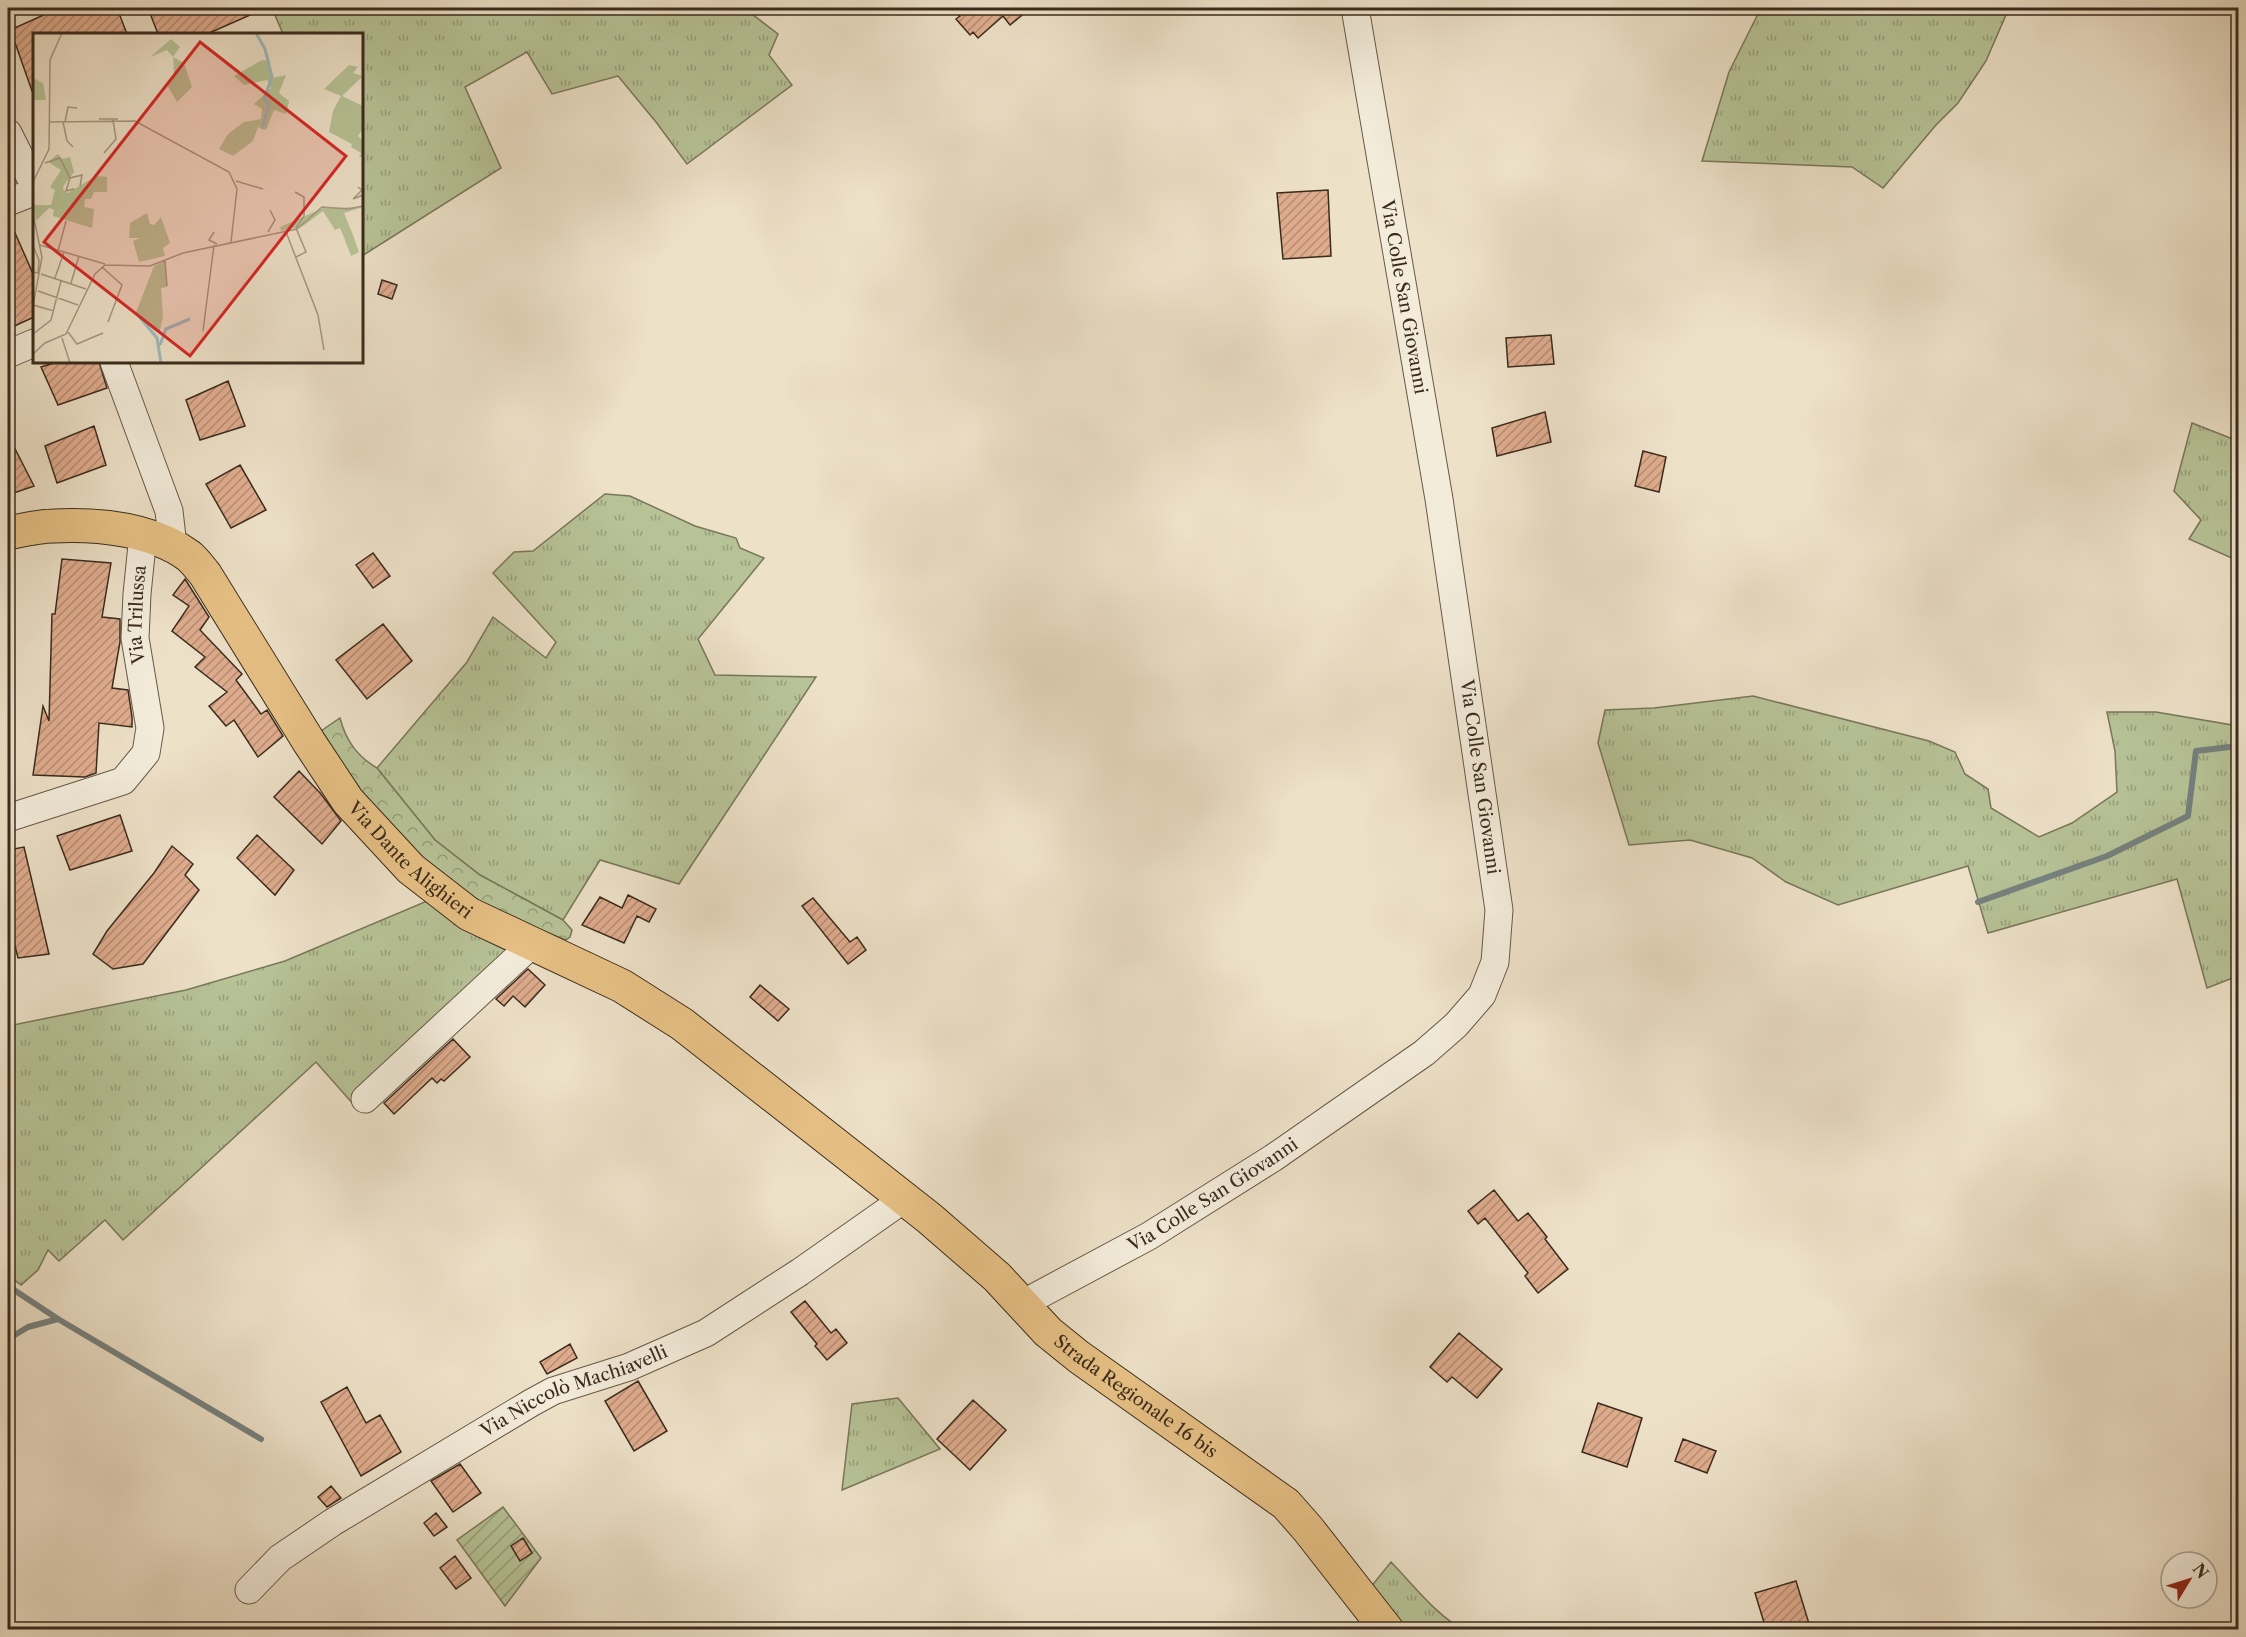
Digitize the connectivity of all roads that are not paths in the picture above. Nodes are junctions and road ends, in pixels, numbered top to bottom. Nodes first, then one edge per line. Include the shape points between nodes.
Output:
1 (1355, 8) edge
2 (19, 141) edge
3 (33, 182) edge
4 (33, 192) edge
5 (8, 202) edge
6 (33, 343) edge
7 (8, 354) edge
8 (114, 363) edge
9 (8, 533) edge
10 (143, 535) junction
11 (173, 546) junction
12 (8, 818) edge
13 (532, 944) junction
14 (365, 1099) dead end
15 (873, 1176) joint
16 (904, 1199) junction
17 (1022, 1304) junction
18 (249, 1590) dead end
19 (1387, 1629) edge

1 - 17 street, Via Colle San Giovanni via 1443,522 1499,910 1495,962 1482,995 1424,1053 1254,1170 1149,1236
2 - 3 street
4 - 5 street
6 - 7 street
8 - 11 street via 169,511
9 - 10 main road, Via Dante Alighieri via 52,526 93,526
10 - 11 main road, Via Dante Alighieri
10 - 12 street, Via Trilussa via 135,638 150,728 146,753 123,781
11 - 13 main road, Via Dante Alighieri via 191,557 205,574 348,801 411,869 469,914
13 - 14 street
13 - 15 main road, Via Dante Alighieri via 622,986 682,1024
15 - 16 main road, Strada Regionale 16 bis
16 - 17 main road, Strada Regionale 16 bis via 997,1277
16 - 18 street, Via Niccolò Machiavelli via 706,1333 629,1367 531,1402 333,1522 280,1558
17 - 19 main road, Strada Regionale 16 bis via 1079,1357 1286,1504

